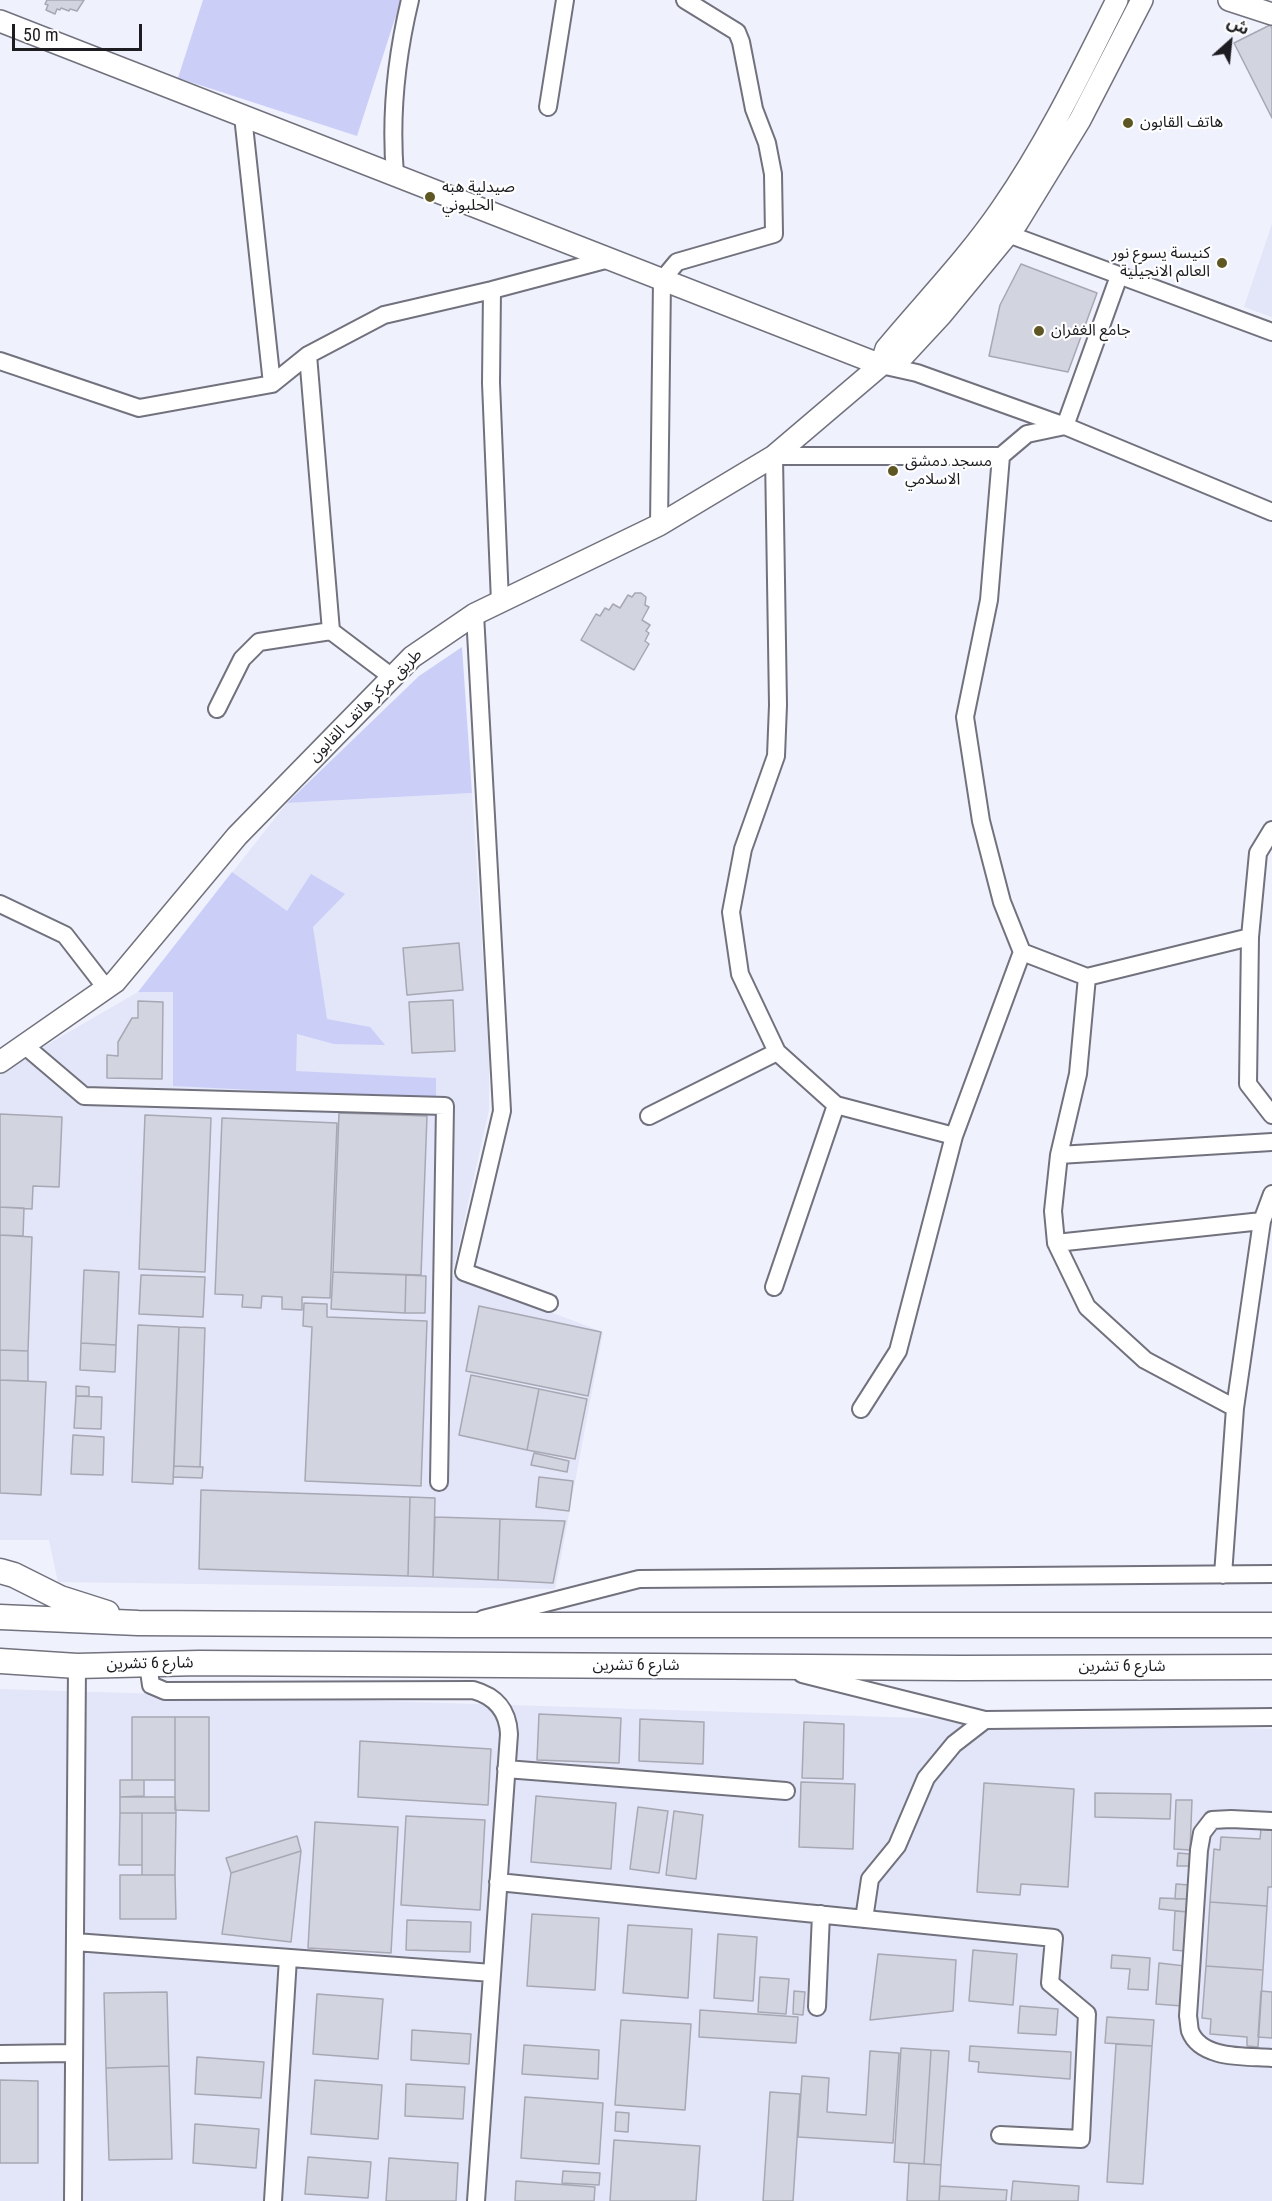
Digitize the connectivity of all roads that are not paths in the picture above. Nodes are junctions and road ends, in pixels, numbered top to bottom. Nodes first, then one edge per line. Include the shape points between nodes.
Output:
1 (410, 0) edge
2 (565, 0) edge
3 (685, 0) edge
4 (1117, 0) edge
5 (1142, 0) edge
6 (1228, 0) edge
7 (1272, 14) edge
8 (0, 21) edge
9 (548, 107) dead end
10 (243, 116) junction
11 (395, 175) junction
12 (1008, 234) junction
13 (609, 259) junction
14 (1119, 276) junction
15 (662, 280) junction
16 (492, 290) junction
17 (1272, 332) edge
18 (308, 355) junction
19 (0, 361) edge
20 (881, 365) junction
21 (272, 384) junction
22 (1065, 426) junction
23 (774, 456) junction
24 (1001, 456) junction
25 (1272, 512) edge
26 (659, 525) junction
27 (500, 602) junction
28 (475, 614) junction
29 (331, 631) junction
30 (392, 677) junction
31 (217, 709) dead end
32 (1272, 830) edge
33 (0, 904) edge
34 (1250, 937) junction
35 (1022, 952) junction
36 (1087, 977) junction
37 (106, 988) junction
38 (24, 1045) junction
39 (777, 1052) junction
40 (0, 1062) edge
41 (836, 1105) junction
42 (1272, 1115) edge
43 (649, 1116) dead end
44 (954, 1136) junction
45 (1272, 1142) edge
46 (1059, 1155) junction
47 (1272, 1194) edge
48 (1262, 1221) junction
49 (1056, 1243) junction
50 (774, 1287) dead end
51 (549, 1303) dead end
52 (1235, 1408) junction
53 (861, 1409) dead end
54 (439, 1482) dead end
55 (0, 1571) edge
56 (1223, 1575) junction
57 (1272, 1575) edge
58 (0, 1617) edge
59 (138, 1623) junction
60 (457, 1625) junction
61 (1272, 1625) edge
62 (0, 1661) edge
63 (148, 1664) junction
64 (769, 1665) junction
65 (77, 1666) junction
66 (1272, 1667) edge
67 (1272, 1717) edge
68 (985, 1720) junction
69 (506, 1769) junction
70 (786, 1791) dead end
71 (1272, 1821) edge
72 (498, 1882) junction
73 (821, 1914) junction
74 (864, 1919) junction
75 (75, 1942) junction
76 (288, 1958) junction
77 (492, 1973) junction
78 (818, 2007) dead end
79 (74, 2053) junction
80 (0, 2054) edge
81 (1272, 2058) edge
82 (1000, 2135) dead end
83 (73, 2201) edge
84 (273, 2201) edge
85 (476, 2201) edge

1 - 11 street via 396,66 392,142
2 - 9 street
3 - 15 street via 737,32 741,42 754,109 773,174 774,234 677,262
4 - 20 main road via 1061,108 1002,208 886,349
5 - 12 main road via 1080,120
6 - 7 main road
8 - 10 main road
10 - 11 main road
10 - 21 street
11 - 13 main road
12 - 14 street
12 - 20 main road via 919,341 903,356
13 - 15 main road
13 - 16 street
14 - 17 street
14 - 22 street
15 - 20 main road
15 - 26 street
16 - 18 street via 384,315
16 - 27 street via 491,383
18 - 21 street
18 - 29 street
19 - 21 street via 139,408
20 - 22 street via 917,373
20 - 23 main road, طريق مركز هاتف القابون
22 - 24 street via 1027,434
22 - 25 street
23 - 24 street
23 - 26 main road, طريق مركز هاتف القابون
23 - 39 street via 776,756 743,849 731,912 740,974
24 - 35 street via 989,600 965,717 981,821 1002,902
26 - 27 main road, طريق مركز هاتف القابون
27 - 28 main road, طريق مركز هاتف القابون
28 - 30 main road, طريق مركز هاتف القابون via 412,657
28 - 51 street via 502,1111 464,1272
29 - 30 street
29 - 31 street via 259,642 242,659
30 - 37 main road, طريق مركز هاتف القابون via 237,836
32 - 34 street via 1258,852
33 - 37 street via 65,935
34 - 36 street
34 - 42 street via 1248,1084
35 - 36 street
35 - 44 street
36 - 46 street via 1078,1074
37 - 38 main road, طريق مركز هاتف القابون
38 - 40 main road, طريق مركز هاتف القابون
38 - 54 street via 84,1096 445,1106
39 - 41 street
39 - 43 street
41 - 44 street
41 - 50 street
44 - 53 street via 898,1351
45 - 46 street
46 - 49 street via 1053,1211
47 - 48 street
48 - 49 street
48 - 52 street
49 - 52 street via 1087,1308 1145,1360
52 - 56 street
55 - 59 highway via 60,1598
56 - 57 street
56 - 60 street via 639,1579
58 - 59 highway
59 - 60 highway
60 - 61 highway
62 - 65 highway, شارع 6 تشرين
63 - 64 highway, شارع 6 تشرين
63 - 65 highway, شارع 6 تشرين
63 - 69 street via 151,1685 165,1691 482,1692 497,1702 506,1717
64 - 66 highway, شارع 6 تشرين
64 - 68 street
65 - 75 street
67 - 68 street
68 - 74 street via 954,1744 926,1778 897,1846 870,1879
69 - 70 street
69 - 72 street
71 - 81 street via 1212,1820 1202,1833 1188,2016 1190,2032 1203,2046 1220,2054
72 - 73 street
72 - 77 street
73 - 74 street
73 - 78 street
74 - 82 street via 1054,1938 1050,1983 1088,2014 1081,2139
75 - 76 street
75 - 79 street
76 - 77 street
76 - 84 street
77 - 85 street
79 - 80 street
79 - 83 street

